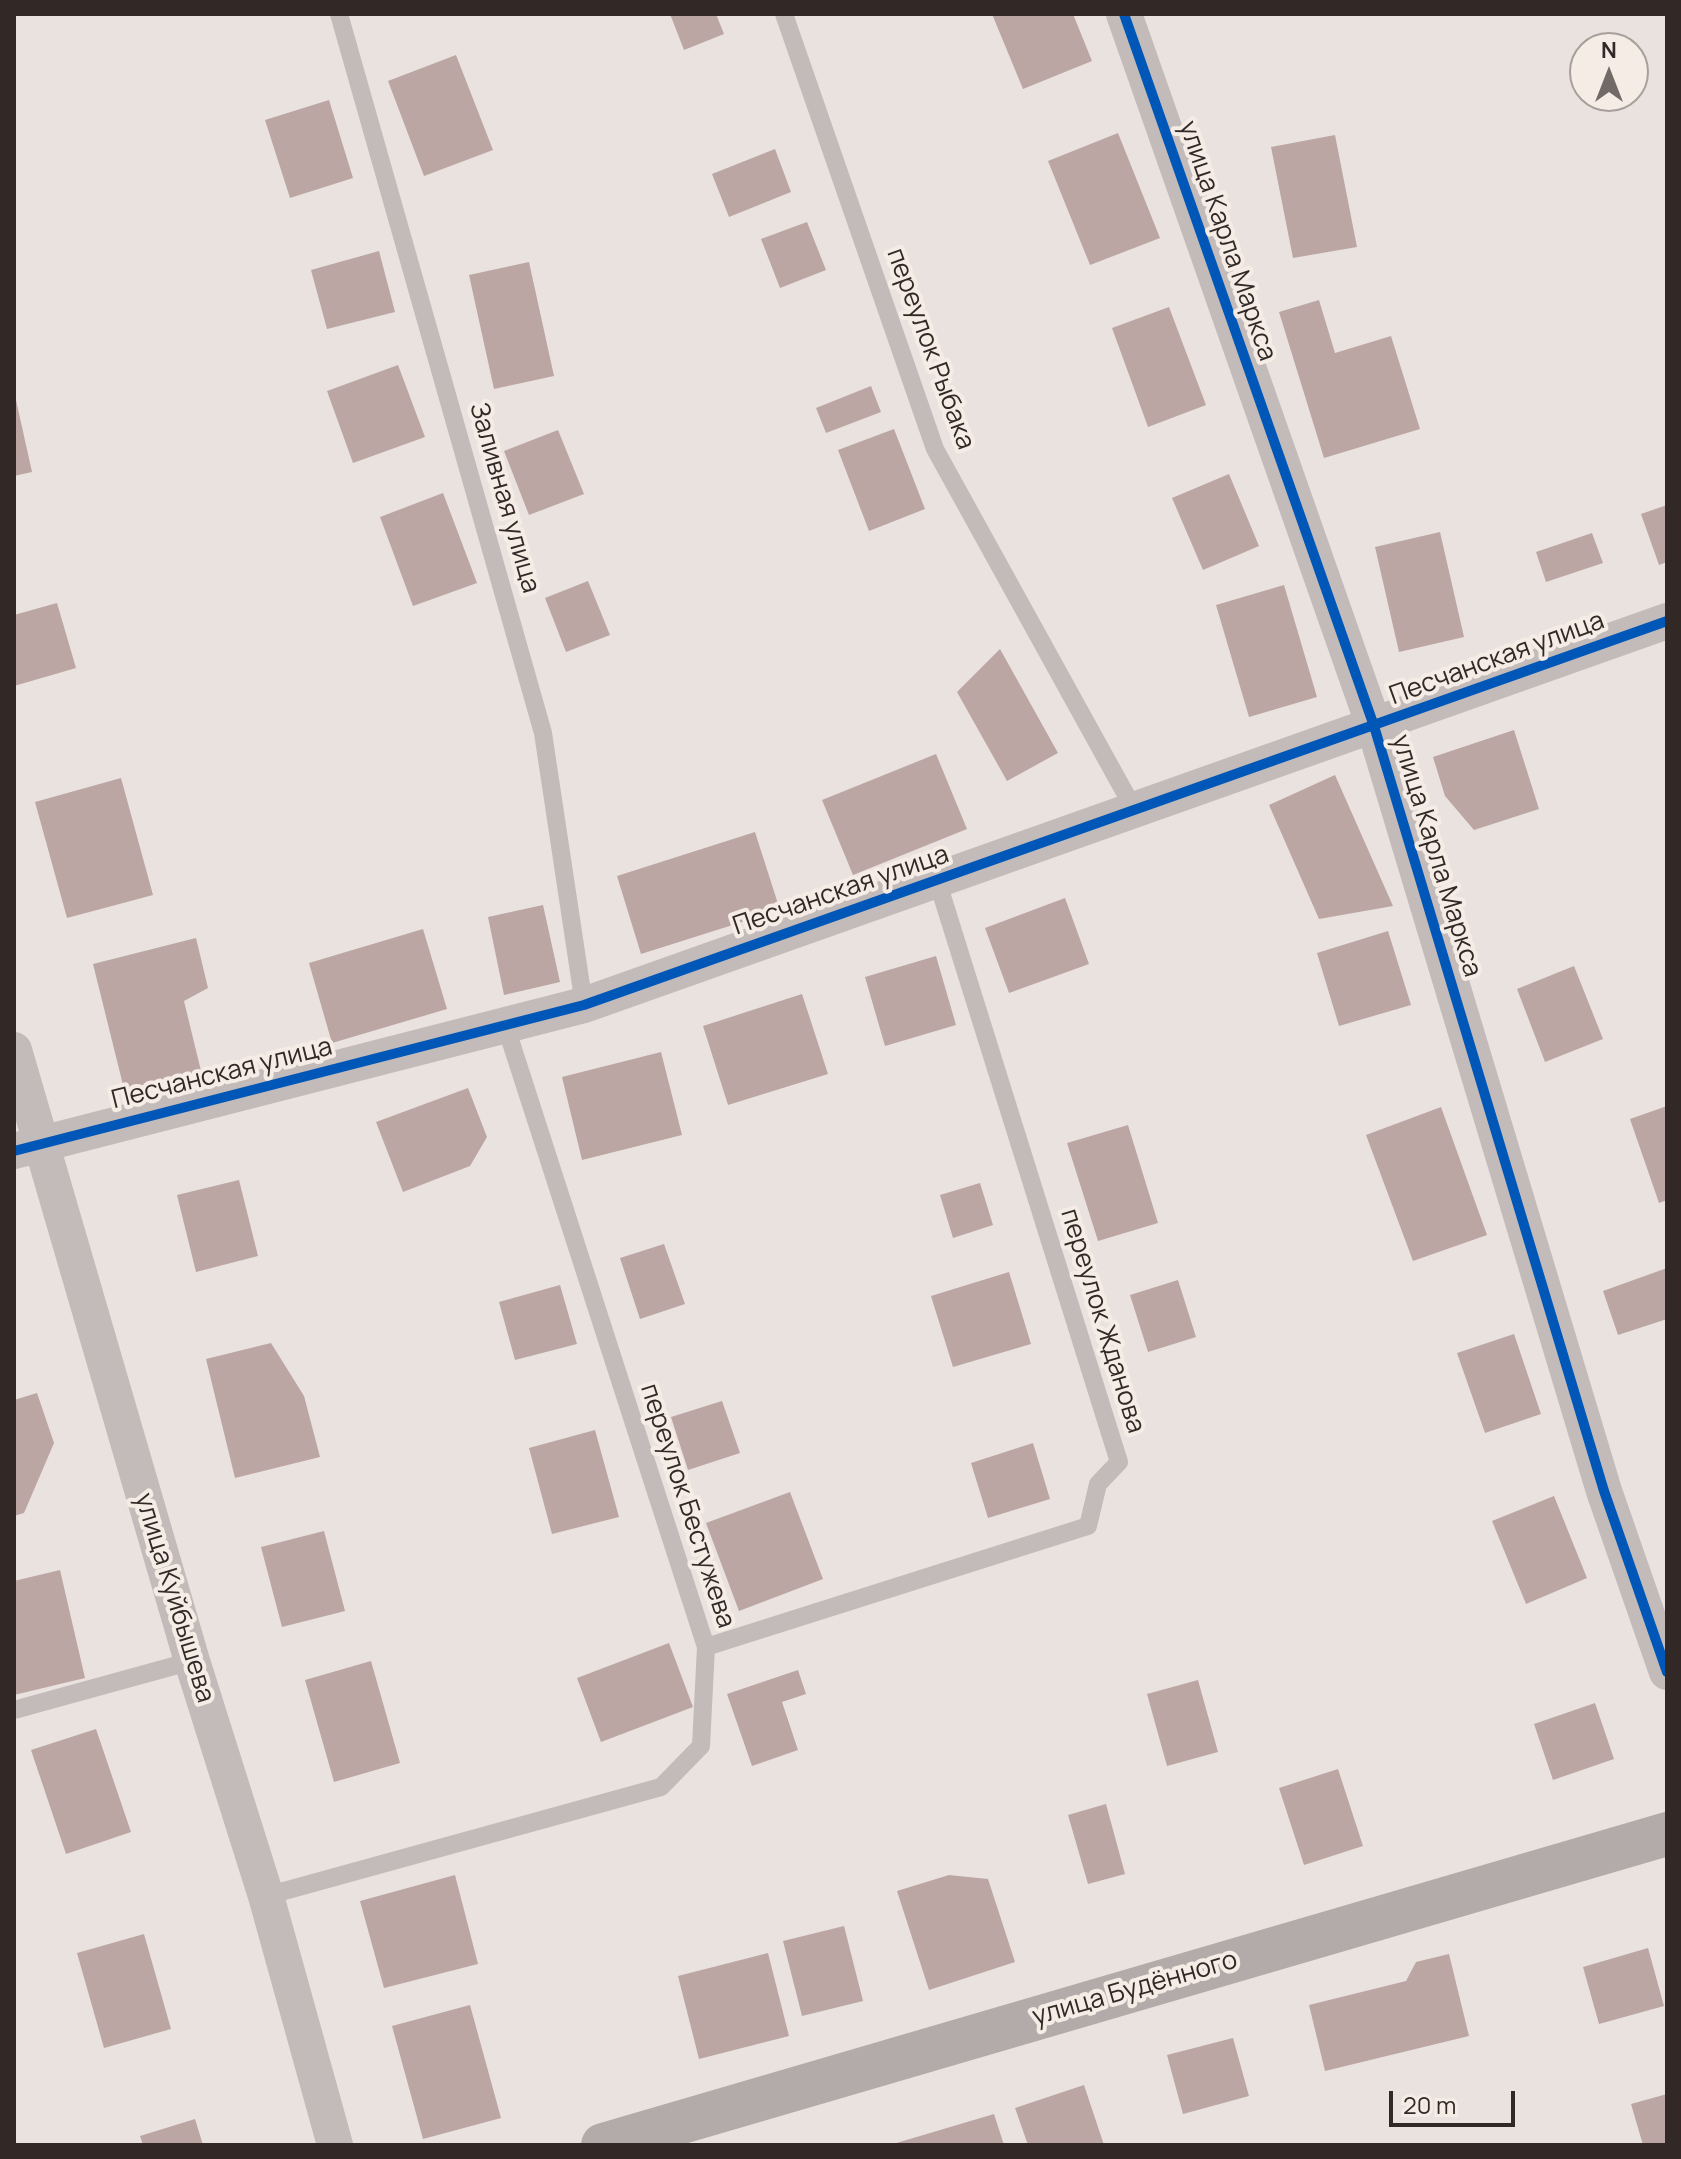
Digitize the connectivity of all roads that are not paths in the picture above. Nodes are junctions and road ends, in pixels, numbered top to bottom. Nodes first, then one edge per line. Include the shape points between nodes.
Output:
1 (339, 14) edge
2 (784, 14) edge
3 (1124, 14) edge
4 (1667, 621) edge
5 (1374, 726) junction
6 (1135, 811) junction
7 (937, 880) junction
8 (584, 1005) junction
9 (505, 1024) junction
10 (14, 1050) edge
11 (28, 1147) edge
12 (706, 1647) junction
13 (192, 1661) junction
14 (1667, 1672) edge
15 (14, 1710) edge
16 (1667, 1834) edge
17 (266, 1896) junction
18 (335, 2145) edge
19 (603, 2145) edge

1 - 8 lane, Заливная улица via 543,733
2 - 6 lane, переулок Рыбака via 935,449
3 - 5 street, улица Карла Маркса
4 - 5 street, Песчанская улица
5 - 6 street, Песчанская улица
5 - 14 street, улица Карла Маркса via 1604,1491
6 - 7 street, Песчанская улица
7 - 8 street, Песчанская улица
7 - 12 lane, переулок Жданова via 1119,1462 1098,1484 1088,1526
8 - 9 street, Песчанская улица
9 - 11 street, Песчанская улица
9 - 12 lane, переулок Бестужева
10 - 11 street, улица Куйбышева
11 - 13 street, улица Куйбышева
12 - 17 lane, переулок Бестужева via 701,1746 661,1787
13 - 15 lane
13 - 17 street, улица Куйбышева
16 - 19 street, улица Будённого
17 - 18 street, улица Куйбышева

